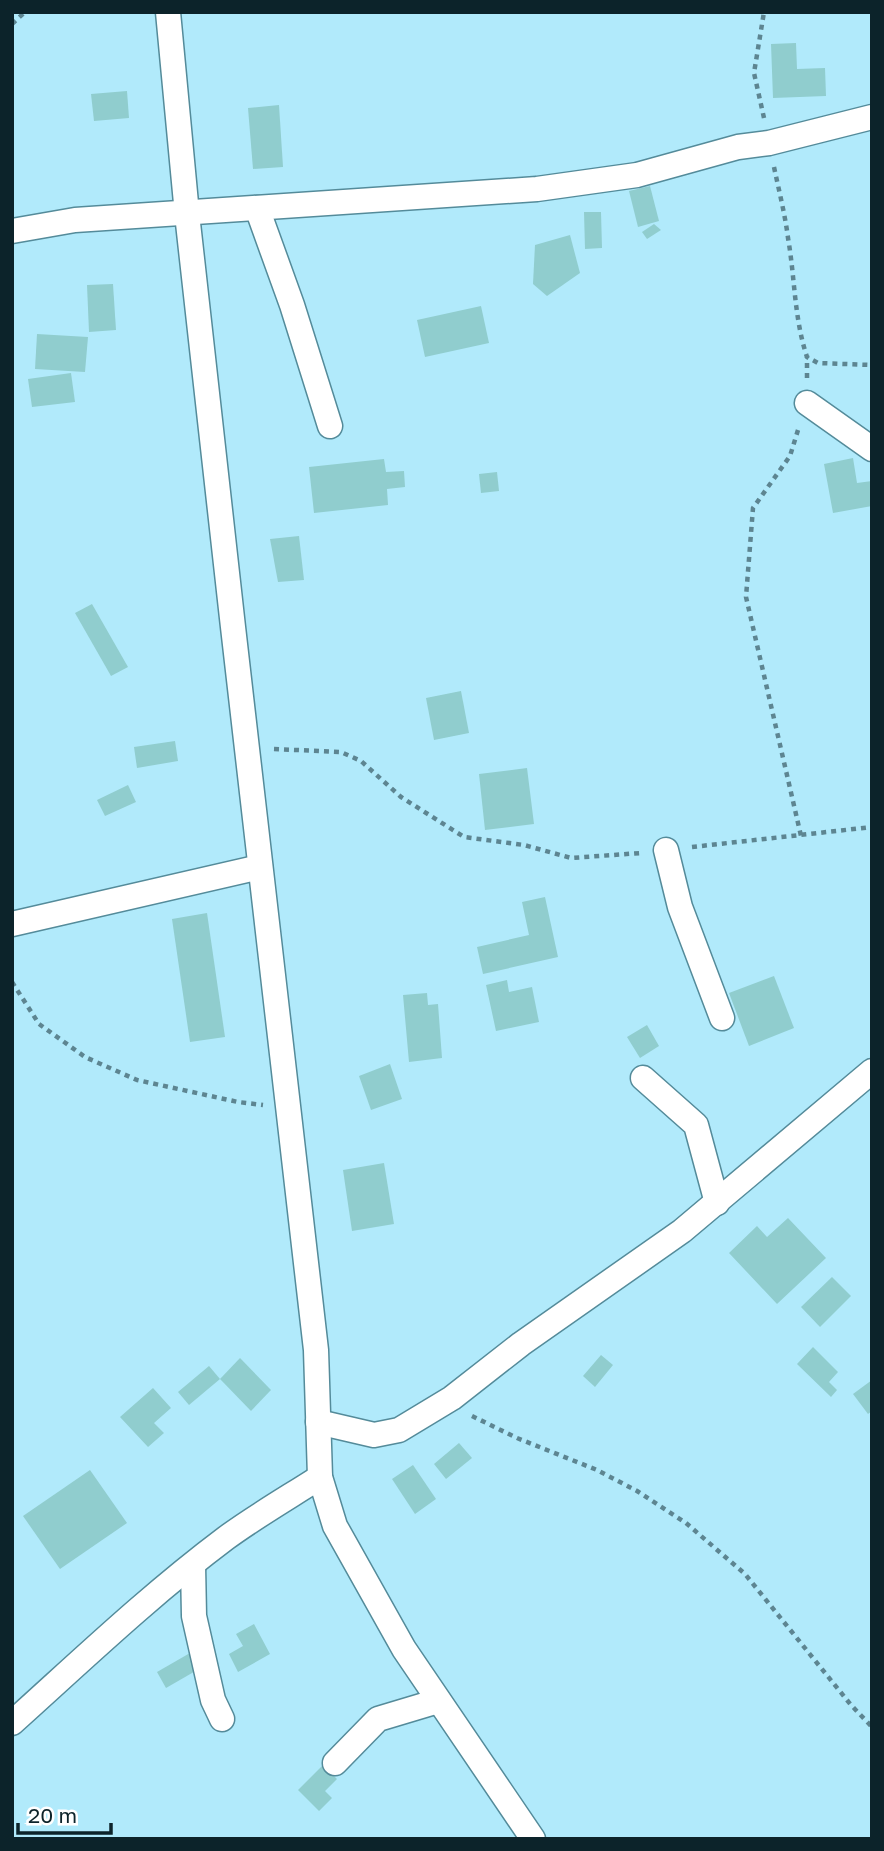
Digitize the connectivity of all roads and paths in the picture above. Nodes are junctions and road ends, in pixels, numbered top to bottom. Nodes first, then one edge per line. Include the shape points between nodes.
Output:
1 (24, 12) edge
2 (168, 12) edge
3 (764, 12) edge
4 (12, 24) edge
5 (872, 117) edge
6 (769, 143) junction
7 (257, 208) junction
8 (187, 214) junction
9 (12, 231) edge
10 (807, 357) junction
11 (872, 365) edge
12 (807, 403) junction
13 (330, 426) dead end
14 (872, 449) edge
15 (246, 747) junction
16 (872, 827) edge
17 (801, 836) junction
18 (666, 850) junction
19 (260, 867) junction
20 (12, 924) edge
21 (12, 982) edge
22 (722, 1018) dead end
23 (872, 1071) edge
24 (643, 1078) dead end
25 (288, 1108) junction
26 (717, 1203) junction
27 (447, 1401) junction
28 (318, 1422) junction
29 (320, 1477) junction
30 (193, 1565) junction
31 (438, 1700) junction
32 (222, 1719) dead end
33 (12, 1723) edge
34 (872, 1727) edge
35 (335, 1763) dead end
36 (533, 1839) edge

1 - 4 path
2 - 8 street
3 - 6 path via 754,73
5 - 6 street
6 - 7 street via 637,175 537,189
6 - 10 path
7 - 8 street
7 - 13 street
8 - 9 street via 75,220
8 - 15 street
10 - 11 path via 818,363
10 - 12 path
12 - 14 street
12 - 17 path via 790,456 753,508 746,597
15 - 18 path via 341,752 361,761 401,797 464,837 524,845 571,858
15 - 19 street
16 - 17 path
17 - 18 path
18 - 22 street via 680,907
19 - 20 street
19 - 25 street
21 - 25 path via 39,1024 85,1056 137,1080
23 - 26 street
24 - 26 street via 696,1125
25 - 28 street via 316,1350
26 - 27 street
27 - 28 street via 399,1430 374,1435
27 - 34 path via 484,1423 597,1470 686,1523 745,1574
28 - 29 street
29 - 30 street
29 - 31 street via 335,1526
30 - 32 street via 194,1616
30 - 33 street
31 - 35 street via 378,1719
31 - 36 street

